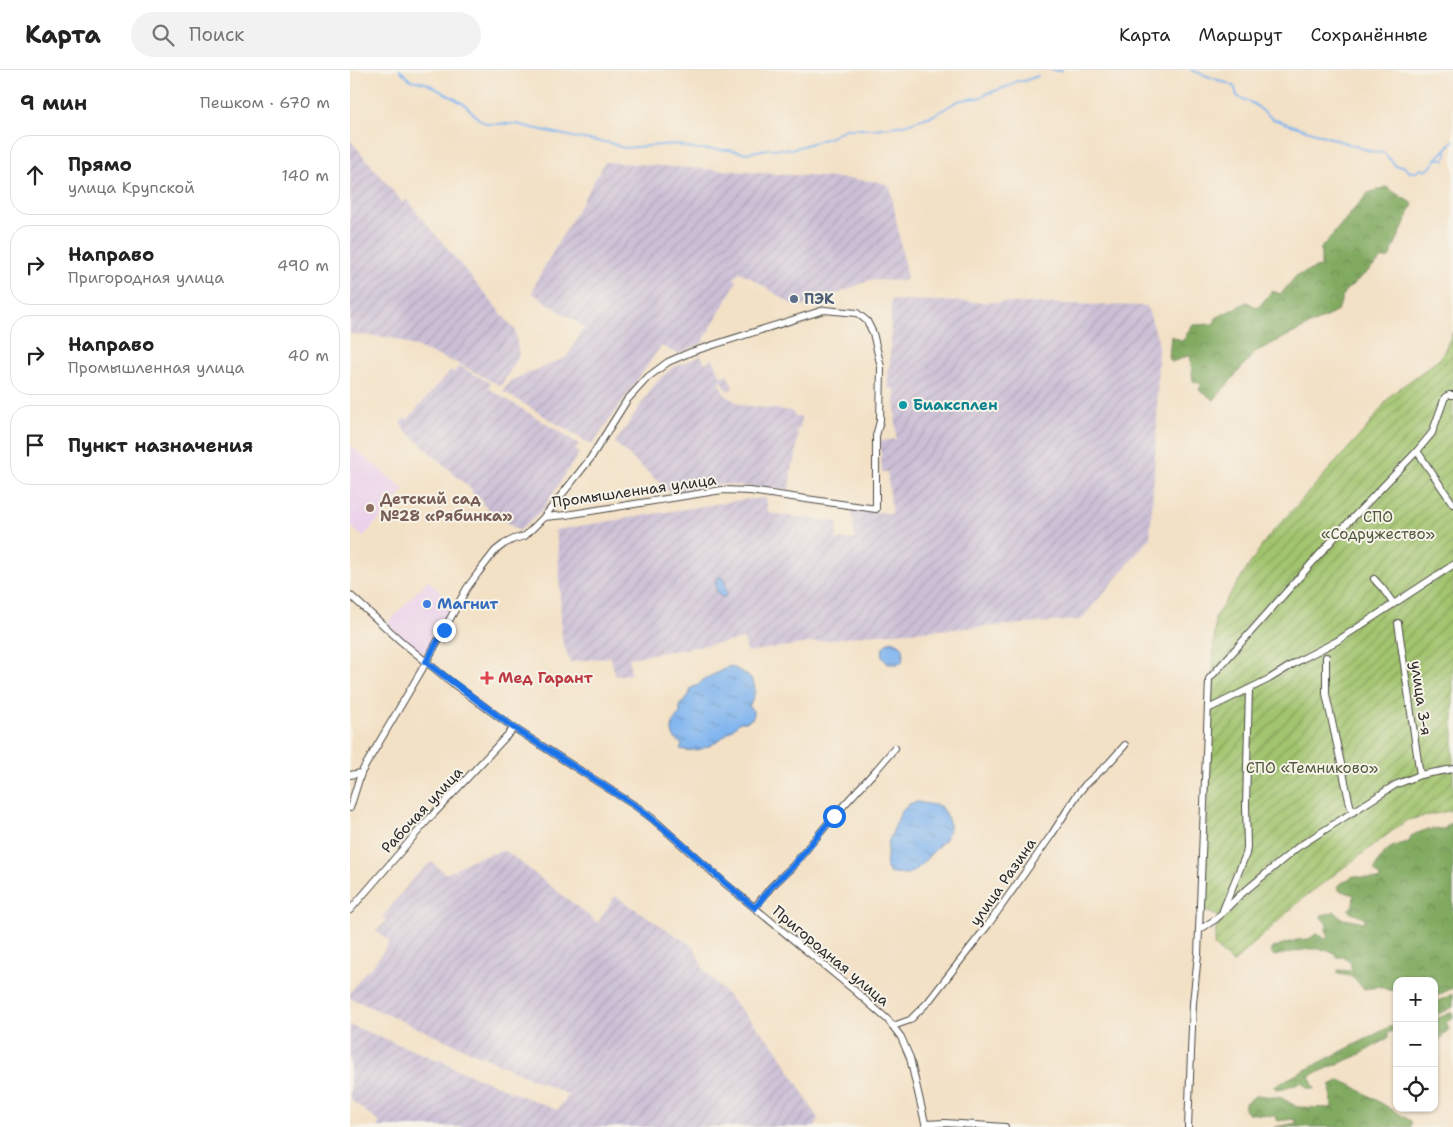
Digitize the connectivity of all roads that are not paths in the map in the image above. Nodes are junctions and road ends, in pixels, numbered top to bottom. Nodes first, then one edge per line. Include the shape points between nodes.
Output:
1 (1453, 395) edge
2 (1417, 451) junction
3 (1453, 504) edge
4 (544, 517) junction
5 (1453, 565) edge
6 (1374, 579) dead end
7 (350, 595) edge
8 (1393, 603) junction
9 (1398, 623) dead end
10 (1326, 657) dead end
11 (426, 662) junction
12 (1249, 689) junction
13 (1208, 708) junction
14 (514, 728) junction
15 (1126, 745) dead end
16 (895, 748) dead end
17 (1453, 769) edge
18 (361, 773) junction
19 (350, 774) edge
20 (1420, 775) junction
21 (350, 808) edge
22 (1353, 812) junction
23 (755, 908) junction
24 (350, 910) edge
25 (1221, 914) junction
26 (1199, 930) junction
27 (893, 1026) junction
28 (926, 1126) edge
29 (1004, 1127) edge
30 (1188, 1127) edge

1 - 2 street via 1445,397 1432,433
2 - 3 street
2 - 13 street via 1209,679
4 - 4 street, Промышленная улица via 590,459 633,393 668,362 701,348 824,310 857,313 870,326 881,367 880,421 876,436 876,509 722,490
4 - 11 street, Промышленная улица via 525,536 504,544 489,558 467,588
5 - 8 street
6 - 8 street
7 - 11 street, Пригородная улица
8 - 12 street via 1337,641
9 - 20 street, улица 3-я
10 - 22 street via 1326,694
11 - 14 street, Пригородная улица
11 - 18 street, Промышленная улица
12 - 13 street
12 - 25 street via 1248,848
13 - 26 street
14 - 23 street, Пригородная улица via 637,807
14 - 24 street, Рабочая улица
15 - 27 street, улица Разина via 1077,795 988,925 933,996 910,1020
16 - 23 street
17 - 20 street
18 - 19 street
18 - 21 street, Промышленная улица
20 - 22 street via 1395,785
22 - 25 street via 1293,852
23 - 27 street, Пригородная улица
25 - 26 street
26 - 30 street
27 - 28 street, Пригородная улица via 910,1058
28 - 29 street via 946,1123

